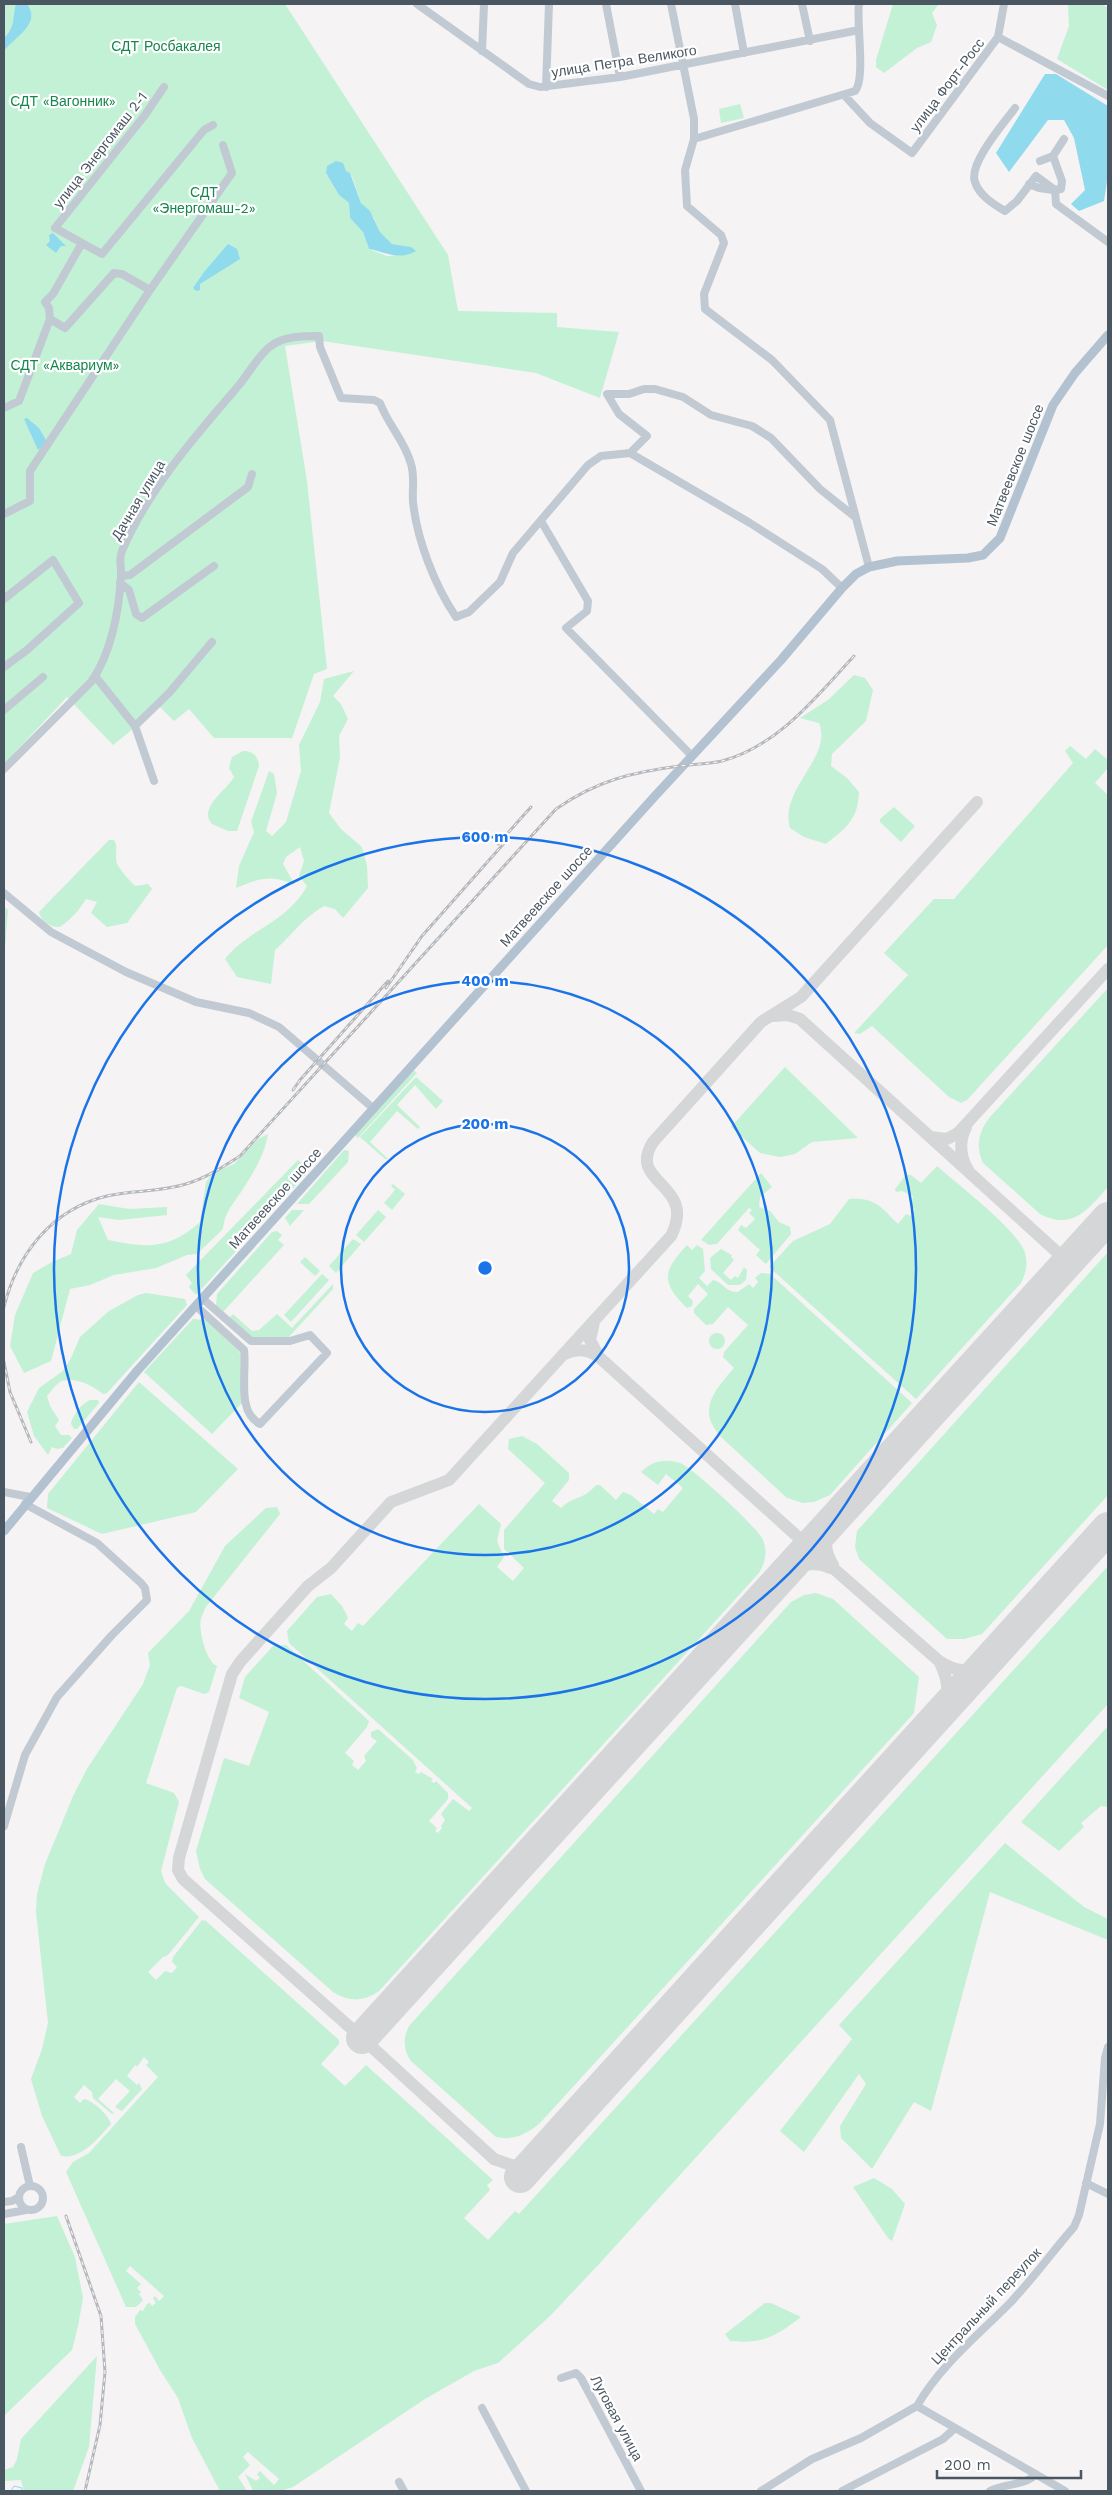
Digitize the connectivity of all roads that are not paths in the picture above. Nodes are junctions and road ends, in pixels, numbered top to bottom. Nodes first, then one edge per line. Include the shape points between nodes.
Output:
1 (417, 4) edge
2 (484, 4) edge
3 (549, 4) edge
4 (606, 4) edge
5 (672, 4) edge
6 (735, 4) edge
7 (802, 4) edge
8 (859, 4) edge
9 (1004, 4) edge
10 (859, 30) junction
11 (998, 37) junction
12 (810, 41) junction
13 (482, 51) junction
14 (744, 54) junction
15 (683, 65) junction
16 (620, 77) junction
17 (164, 87) dead end
18 (546, 87) junction
19 (846, 96) junction
20 (1108, 96) edge
21 (1015, 108) dead end
22 (212, 126) dead end
23 (694, 139) junction
24 (223, 144) dead end
25 (1063, 145) dead end
26 (1040, 161) dead end
27 (1057, 161) junction
28 (1055, 190) junction
29 (1108, 242) edge
30 (82, 243) junction
31 (150, 290) junction
32 (50, 319) junction
33 (1108, 335) edge
34 (4, 408) edge
35 (630, 454) junction
36 (252, 474) dead end
37 (4, 514) edge
38 (856, 517) junction
39 (540, 521) junction
40 (214, 566) dead end
41 (869, 567) junction
42 (121, 580) junction
43 (842, 588) junction
44 (4, 599) edge
45 (212, 642) dead end
46 (4, 667) edge
47 (95, 676) junction
48 (43, 678) dead end
49 (4, 710) edge
50 (135, 726) junction
51 (692, 756) junction
52 (4, 769) edge
53 (154, 781) dead end
54 (4, 893) edge
55 (374, 1108) junction
56 (200, 1302) junction
57 (4, 1492) edge
58 (28, 1501) junction
59 (4, 1531) edge
60 (4, 1826) edge
61 (1108, 2047) edge
62 (21, 2147) dead end
63 (1086, 2183) junction
64 (30, 2186) junction
65 (1108, 2194) edge
66 (19, 2197) junction
67 (4, 2202) edge
68 (27, 2210) junction
69 (4, 2214) edge
70 (561, 2378) dead end
71 (917, 2406) junction
72 (482, 2408) dead end
73 (955, 2428) junction
74 (1036, 2474) junction
75 (399, 2482) dead end
76 (404, 2491) edge
77 (526, 2491) edge
78 (642, 2491) edge
79 (761, 2491) edge
80 (842, 2491) edge
81 (990, 2491) edge
82 (1065, 2491) edge

1 - 13 street, улица Петра Великого
2 - 13 street
3 - 18 street
4 - 16 street
5 - 15 street
6 - 14 street
7 - 12 street
8 - 10 street
9 - 11 street, улица Форт-Росс
10 - 12 street, улица Петра Великого
10 - 19 street via 859,86
11 - 19 street, улица Форт-Росс via 912,153 870,123
11 - 20 street
12 - 14 street, улица Петра Великого
13 - 18 street, улица Петра Великого via 529,84
14 - 15 street, улица Петра Великого
15 - 16 street, улица Петра Великого
15 - 23 street via 694,119
16 - 18 street, улица Петра Великого
17 - 30 street, улица Энергомаш 2-1 via 55,228
19 - 23 street
21 - 28 street via 978,158 974,182 982,194 1005,211 1036,176
22 - 30 street via 204,130 102,254
23 - 38 street via 685,170 687,206 721,235 724,244 704,294 705,309 772,360 830,420
24 - 31 street via 232,173
25 - 27 street
26 - 27 street
27 - 28 street via 1062,189
28 - 29 street via 1056,204
30 - 32 street via 53,294 45,302
31 - 32 street via 122,274 114,273 65,328
31 - 37 street via 30,471 30,501
32 - 34 street via 18,403
33 - 41 main road, Матвеевское шоссе via 1053,405 1000,538 992,548 983,555 968,558 897,561
35 - 38 street via 647,436 619,414 607,394 629,394 650,389 665,392 682,397 705,413 752,426 768,436 820,489
35 - 39 street via 601,456 588,465
35 - 43 street via 750,523 822,569
36 - 42 street via 248,487
38 - 41 street
39 - 42 street, Дачная улица via 513,553 500,582 469,612 456,617 441,595 416,525 412,468 406,447 386,419 378,401 342,398 318,336 297,337 270,346 184,448 122,551
39 - 51 street via 588,601 587,611 566,628
40 - 42 street via 142,618 136,614 128,588
41 - 43 main road, Матвеевское шоссе
42 - 47 street, Дачная улица via 117,614 102,665
43 - 51 main road, Матвеевское шоссе
44 - 46 street via 53,560 79,603
45 - 50 street via 169,694
47 - 50 street
47 - 52 street, Дачная улица
48 - 49 street
50 - 53 street
51 - 55 main road, Матвеевское шоссе
54 - 55 street via 51,932 126,972 196,1002 249,1013 279,1027
55 - 56 main road, Матвеевское шоссе
56 - 56 street via 244,1350 245,1404 248,1415 260,1424 327,1353 310,1335 290,1341 251,1341
56 - 58 main road, Матвеевское шоссе via 110,1402
57 - 58 street
58 - 59 main road, Матвеевское шоссе
58 - 60 street via 105,1550 141,1583 147,1600 57,1697 25,1755
61 - 63 street, Центральный переулок via 1100,2124
62 - 64 street
63 - 65 street
63 - 71 street, Центральный переулок via 1074,2227 1009,2304 979,2331 928,2388
64 - 66 street via 22,2190
64 - 68 street via 40,2191 43,2202 35,2210
66 - 67 street
66 - 68 street
68 - 69 street
70 - 78 street, Луговая улица via 576,2373 581,2378
71 - 73 street
71 - 79 street via 861,2438 812,2458
72 - 77 street
73 - 74 street
73 - 80 street via 943,2439
74 - 81 street
74 - 82 street
75 - 76 street

